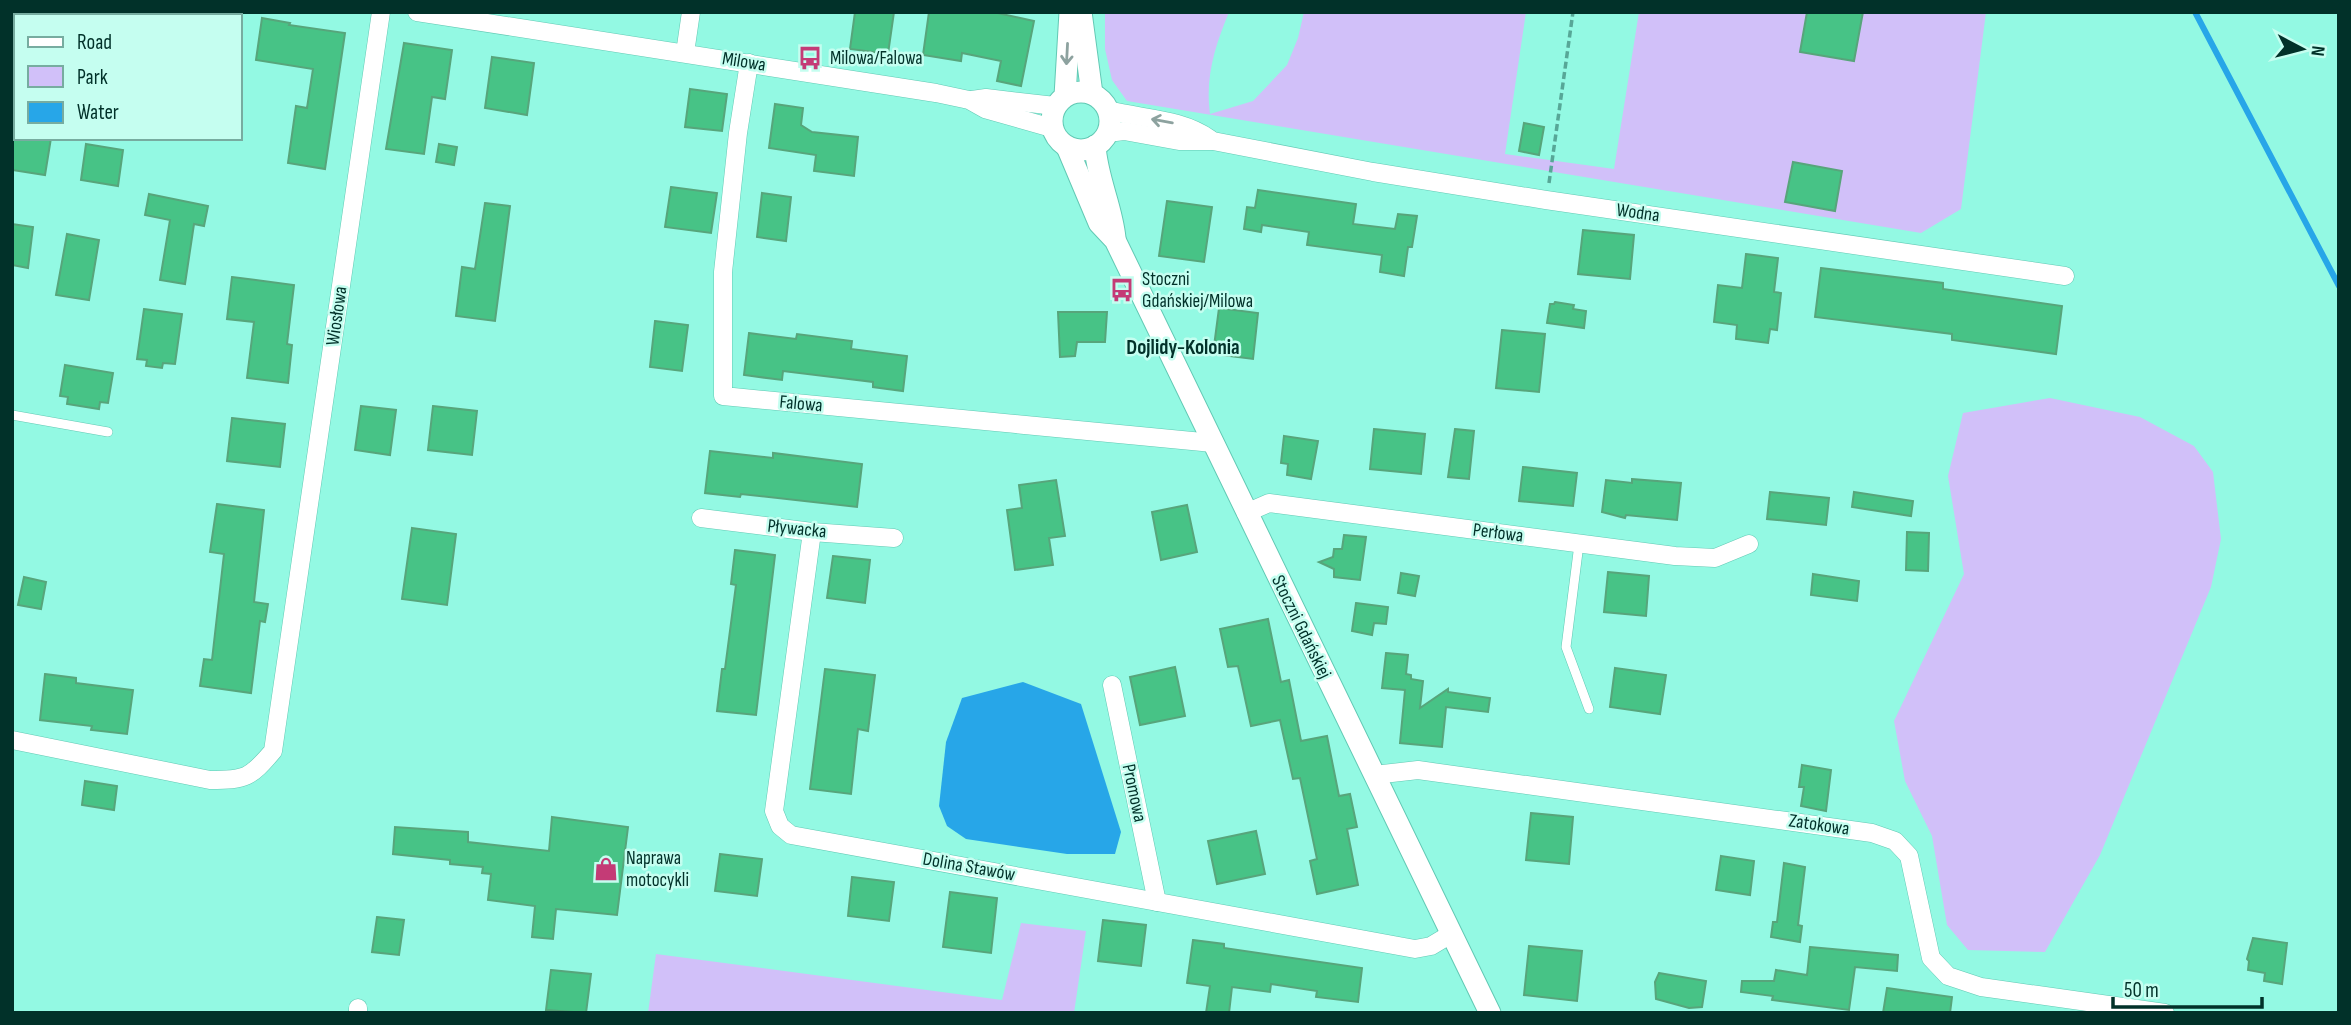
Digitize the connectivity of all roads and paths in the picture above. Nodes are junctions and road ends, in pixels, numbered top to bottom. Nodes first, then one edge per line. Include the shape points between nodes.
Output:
1 (380, 12) edge
2 (417, 12) edge
3 (691, 12) edge
4 (1070, 12) edge
5 (1082, 12) edge
6 (1573, 12) edge
7 (466, 16) edge
8 (685, 53) junction
9 (749, 63) junction
10 (1092, 93) junction
11 (969, 100) junction
12 (1060, 101) junction
13 (1108, 110) junction
14 (1052, 128) junction
15 (1101, 139) junction
16 (1213, 141) junction
17 (1067, 147) junction
18 (1546, 200) junction
19 (1115, 240) junction
20 (2065, 276) dead end
21 (12, 415) edge
22 (108, 432) dead end
23 (1213, 443) junction
24 (1246, 513) junction
25 (701, 518) dead end
26 (812, 532) junction
27 (894, 538) dead end
28 (1579, 544) junction
29 (1749, 544) dead end
30 (1111, 685) dead end
31 (1589, 709) dead end
32 (12, 740) edge
33 (1374, 775) junction
34 (1157, 902) junction
35 (1451, 934) junction
36 (1490, 1013) edge
37 (2165, 1013) edge

1 - 32 street, Wiosłowa via 273,751 255,772 233,780 210,780
2 - 7 street, Milowa
3 - 8 street
4 -> 12 street
5 - 10 street
6 - 18 path
7 - 8 street, Milowa
8 - 9 street, Milowa
9 - 11 street, Milowa
9 - 23 street, Falowa via 723,272 723,396
10 - 12 street via 1074,92
10 - 13 street
11 - 12 street, Milowa
11 - 14 street, Milowa
12 - 14 street
13 - 15 street via 1110,117
16 -> 13 street, Wodna via 1180,124
14 - 17 street
15 - 16 street, Wodna via 1124,131 1179,141
15 - 17 street via 1086,149
15 - 19 street, Stoczni Gdańskiej via 1096,162
16 - 18 street, Wodna
17 - 19 street, Stoczni Gdańskiej via 1099,223
18 - 20 street, Wodna
19 - 23 street, Stoczni Gdańskiej
21 - 22 lane
23 - 24 street, Stoczni Gdańskiej
24 - 28 street, Perłowa via 1269,503
24 - 33 street, Stoczni Gdańskiej
25 - 26 street, Pływacka
26 - 27 street, Pływacka
26 - 34 street, Dolina Stawów via 774,811 780,826 791,835
28 - 29 street, Perłowa via 1715,558
28 - 31 lane via 1566,647
30 - 34 street, Promowa
33 - 35 street, Stoczni Gdańskiej
33 - 37 street, Zatokowa via 1418,771 1872,833 1895,841 1909,856 1931,958 1948,976 1981,987
34 - 35 street, Dolina Stawów via 1415,949
35 - 36 street, Stoczni Gdańskiej

